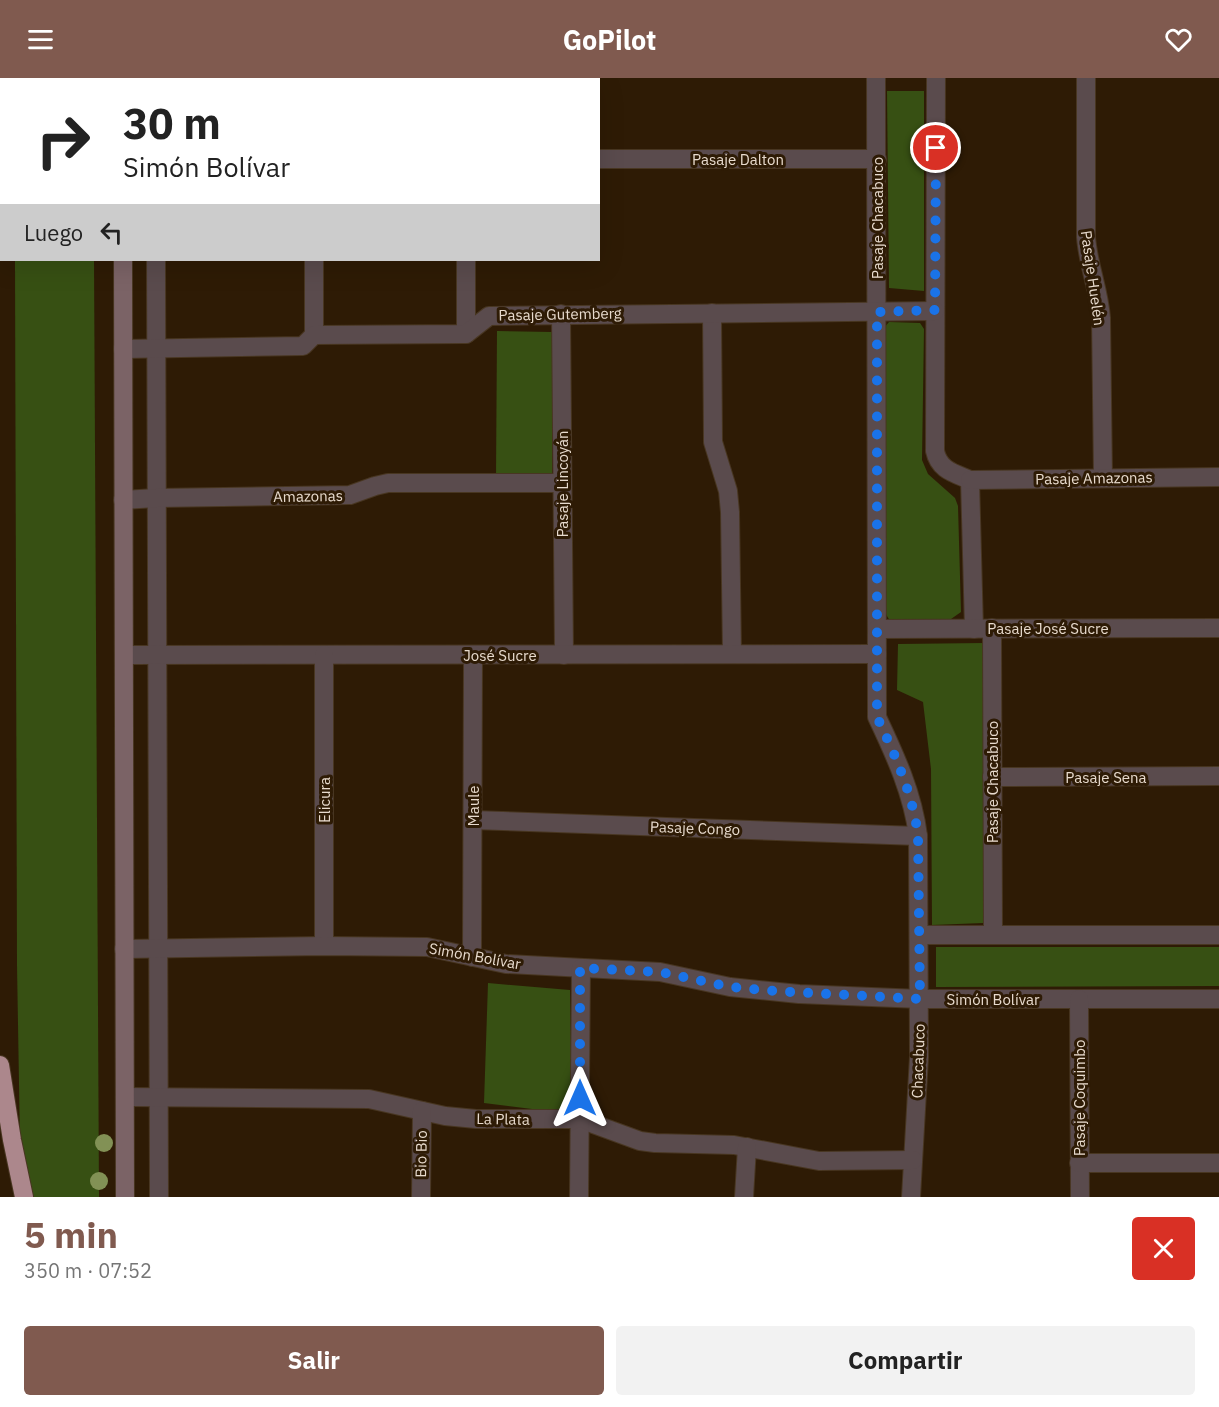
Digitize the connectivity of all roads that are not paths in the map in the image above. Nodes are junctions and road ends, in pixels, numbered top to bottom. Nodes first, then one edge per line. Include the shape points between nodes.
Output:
1 (876, 78) edge
2 (936, 78) edge
3 (1086, 78) edge
4 (600, 159) edge
5 (877, 159) junction
6 (123, 261) edge
7 (156, 261) edge
8 (314, 261) edge
9 (466, 261) edge
10 (935, 310) junction
11 (877, 312) junction
12 (712, 313) junction
13 (561, 314) junction
14 (466, 334) junction
15 (314, 335) junction
16 (156, 348) junction
17 (123, 349) junction
18 (1219, 477) edge
19 (1103, 478) junction
20 (970, 480) junction
21 (562, 483) junction
22 (156, 498) junction
23 (123, 500) junction
24 (1219, 628) edge
25 (877, 629) junction
26 (983, 629) junction
27 (324, 654) junction
28 (732, 654) junction
29 (877, 654) junction
30 (124, 655) junction
31 (158, 655) junction
32 (473, 655) junction
33 (564, 655) junction
34 (877, 717) joint
35 (1219, 776) edge
36 (992, 777) junction
37 (473, 820) junction
38 (918, 836) junction
39 (919, 935) junction
40 (993, 935) junction
41 (1219, 935) edge
42 (324, 946) junction
43 (124, 949) junction
44 (158, 949) junction
45 (472, 957) junction
46 (580, 968) junction
47 (920, 999) junction
48 (1079, 999) junction
49 (1219, 999) edge
50 (0, 1065) edge
51 (125, 1097) junction
52 (158, 1097) junction
53 (422, 1110) junction
54 (580, 1119) junction
55 (747, 1147) junction
56 (913, 1160) junction
57 (1079, 1163) junction
58 (1219, 1163) edge
59 (24, 1197) edge
60 (125, 1197) edge
61 (159, 1197) edge
62 (421, 1197) edge
63 (579, 1197) edge
64 (744, 1197) edge
65 (911, 1197) edge
66 (1080, 1197) edge

1 - 5 street, Pasaje Chacabuco
2 - 10 street
3 - 19 street, Pasaje Huelén via 1086,237 1100,302
4 - 5 street, Pasaje Dalton
5 - 11 street, Pasaje Chacabuco
6 - 17 street
7 - 16 street
8 - 15 street
9 - 14 street
10 - 11 street, Pasaje Gutemberg
10 - 20 street via 937,459 948,471
11 - 12 street, Pasaje Gutemberg
11 - 25 street, Pasaje Chacabuco
12 - 13 street, Pasaje Gutemberg
12 - 28 street via 713,442 728,491 730,512
13 - 14 street, Pasaje Gutemberg via 489,316
13 - 21 street, Pasaje Lincoyán
14 - 15 street
15 - 16 street via 303,346
16 - 17 street
16 - 22 street
17 - 23 street
18 - 19 street, Pasaje Amazonas
19 - 20 street, Pasaje Amazonas
20 - 26 street, Pasaje Chacabuco
21 - 22 street, Amazonas via 388,483 350,495
21 - 33 street, Pasaje Lincoyán
22 - 23 street, Amazonas
22 - 31 street
23 - 30 street
24 - 26 street, Pasaje José Sucre
25 - 26 street, Pasaje José Sucre
25 - 29 street, Pasaje Chacabuco
26 - 36 street, Pasaje Chacabuco
27 - 31 street, José Sucre
27 - 32 street, José Sucre
27 - 42 street, Elicura
28 - 29 street, José Sucre
28 - 33 street, José Sucre
29 - 34 street, Pasaje Chacabuco
30 - 31 street, José Sucre
30 - 43 street
31 - 44 street
32 - 33 street, José Sucre
32 - 37 street, Maule
34 - 38 street, Chacabuco via 912,804
35 - 36 street, Pasaje Sena
36 - 40 street, Pasaje Chacabuco
37 - 38 street, Pasaje Congo
37 - 45 street, Maule
38 - 39 street, Chacabuco
39 - 40 street
39 - 47 street, Chacabuco
40 - 41 street
42 - 44 street, Simón Bolívar
42 - 45 street, Simón Bolívar via 427,947
43 - 44 street, Simón Bolívar
43 - 51 street
44 - 52 street
45 - 46 street, Simón Bolívar via 506,964
46 - 47 street, Simón Bolívar via 660,972 730,987
46 - 54 street
47 - 48 street, Simón Bolívar
47 - 56 street, Chacabuco
48 - 49 street, Simón Bolívar
48 - 57 street, Pasaje Coquimbo
50 - 59 highway
51 - 52 street, La Plata
51 - 60 street
52 - 53 street, La Plata via 352,1099
52 - 61 street
53 - 54 street, La Plata via 476,1119
53 - 62 street, Bio Bio
54 - 55 street, La Plata via 640,1141
54 - 63 street
55 - 56 street, La Plata via 819,1161
55 - 64 street
56 - 65 street, Chacabuco
57 - 58 street
57 - 66 street, Pasaje Coquimbo

